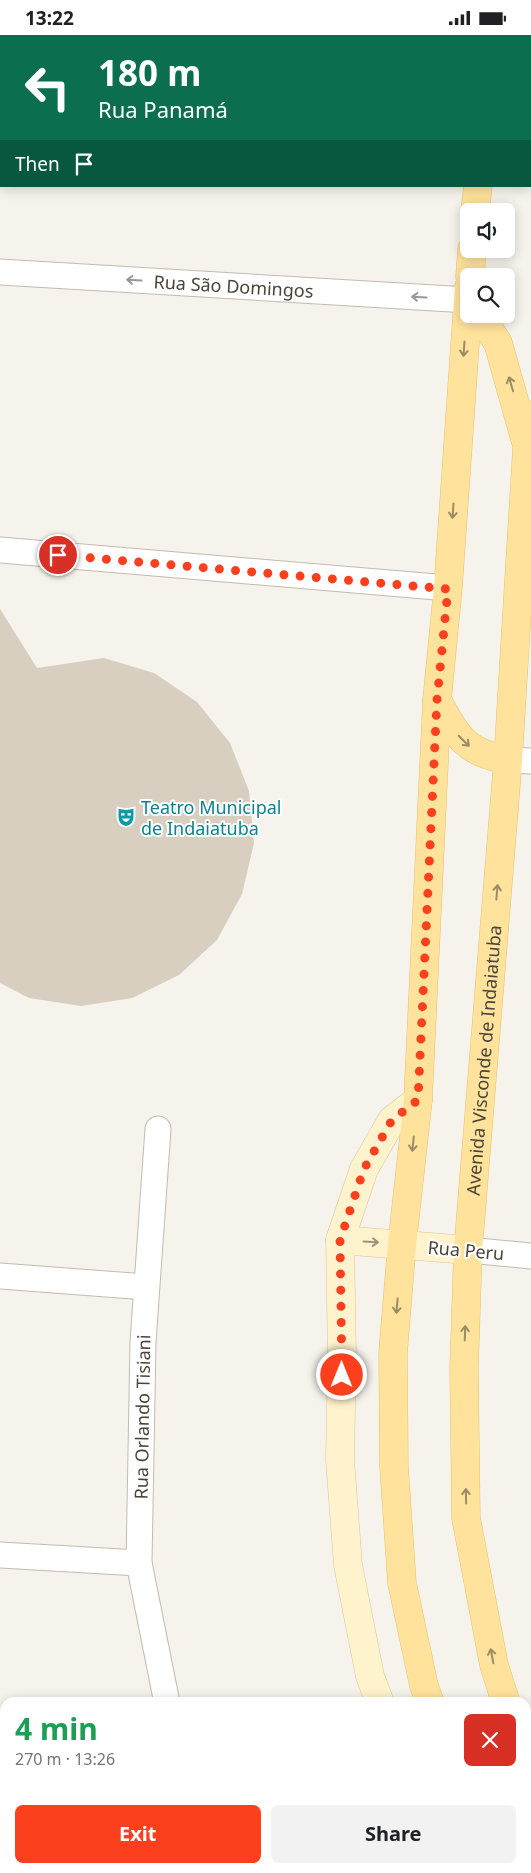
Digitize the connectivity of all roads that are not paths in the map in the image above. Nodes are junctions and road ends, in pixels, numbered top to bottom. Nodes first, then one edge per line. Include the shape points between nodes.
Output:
1 (478, 187) edge
2 (476, 203) edge
3 (0, 271) edge
4 (460, 295) edge
5 (469, 323) edge
6 (487, 323) edge
7 (531, 415) edge
8 (527, 448) junction
9 (0, 550) edge
10 (448, 589) junction
11 (437, 700) junction
12 (520, 761) edge
13 (418, 1100) junction
14 (158, 1129) dead end
15 (340, 1240) junction
16 (402, 1244) junction
17 (468, 1250) junction
18 (531, 1256) edge
19 (0, 1276) edge
20 (146, 1287) junction
21 (0, 1555) edge
22 (139, 1563) junction
23 (166, 1697) edge
24 (378, 1697) edge
25 (428, 1697) edge
26 (504, 1697) edge

1 - 2 main road
4 -> 3 street, Rua São Domingos
5 -> 10 main road
8 -> 6 main road via 511,383 498,343
7 - 8 main road, Avenida Visconde de Indaiatuba
8 - 12 main road, Avenida Visconde de Indaiatuba
9 - 10 street
10 - 11 main road
11 -> 12 main road via 455,732 467,745 486,757
11 - 13 main road
17 -> 12 main road, Avenida Visconde de Indaiatuba
13 - 15 street via 392,1120 364,1169
13 -> 16 main road
14 - 20 street, Rua Orlando Tisiani
15 -> 16 street, Rua Peru
15 - 24 street via 340,1460 348,1565 370,1676
16 - 17 street, Rua Peru
16 -> 25 main road via 393,1353 394,1467 402,1583
17 - 18 street, Rua Peru
26 -> 17 main road, Avenida Visconde de Indaiatuba via 494,1665 466,1518 464,1369
19 - 20 street
20 - 22 street, Rua Orlando Tisiani
21 - 22 street
22 - 23 street, Rua Orlando Tisiani

